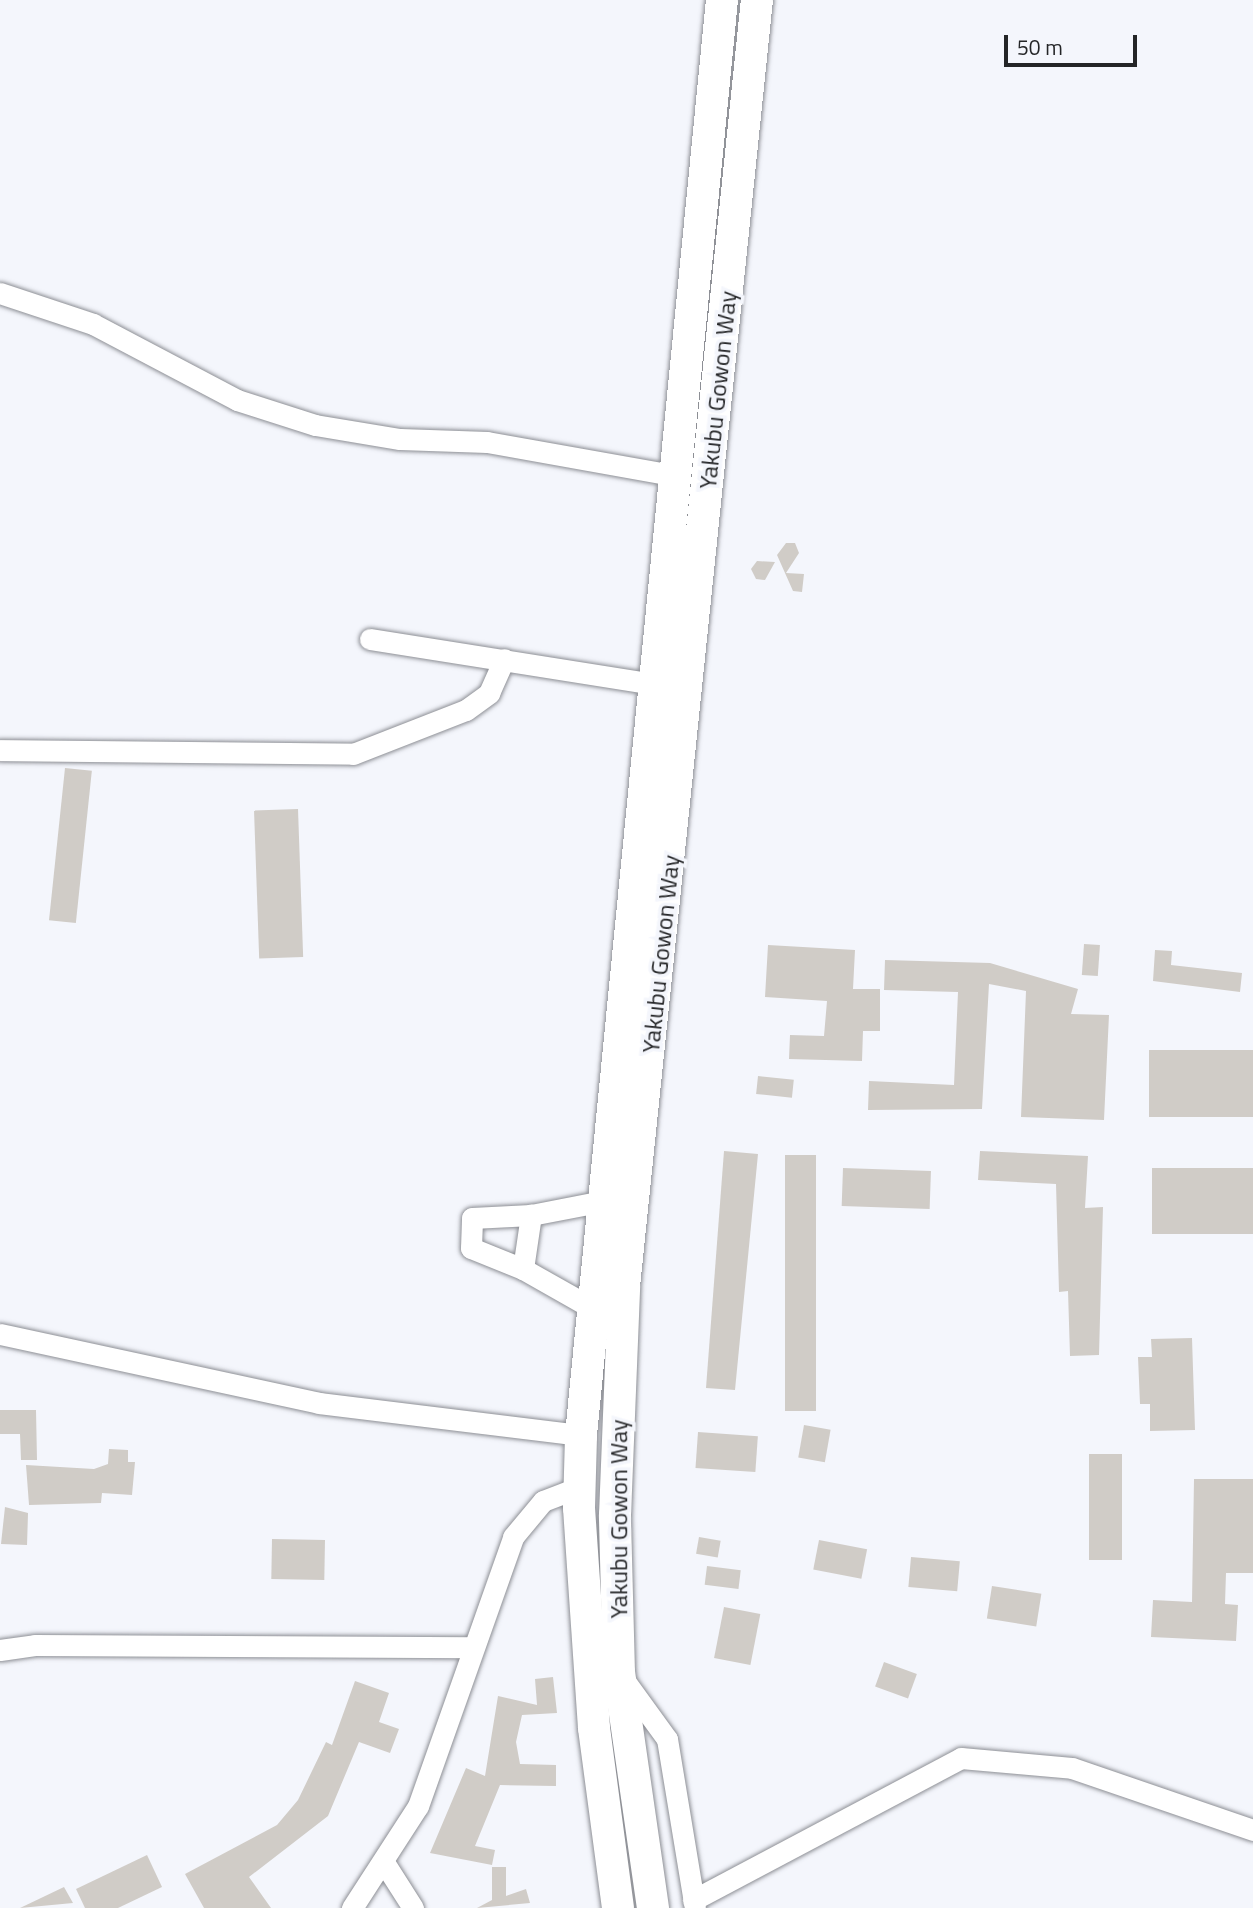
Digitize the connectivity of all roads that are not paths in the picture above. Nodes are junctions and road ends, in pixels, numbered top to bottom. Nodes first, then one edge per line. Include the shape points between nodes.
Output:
1 (722, 0) edge
2 (757, 0) edge
3 (0, 293) edge
4 (677, 476) junction
5 (370, 639) dead end
6 (505, 659) junction
7 (654, 684) junction
8 (0, 750) edge
9 (644, 789) junction
10 (678, 791) junction
11 (603, 1201) junction
12 (531, 1215) junction
13 (523, 1269) junction
14 (592, 1308) junction
15 (0, 1334) edge
16 (581, 1436) junction
17 (579, 1487) junction
18 (473, 1647) junction
19 (0, 1650) edge
20 (619, 1673) junction
21 (1253, 1830) edge
22 (385, 1864) junction
23 (694, 1904) edge
24 (352, 1908) edge
25 (414, 1908) edge
26 (618, 1908) edge
27 (653, 1908) edge

1 - 4 highway, Yakubu Gowon Way via 706,116
2 - 10 highway, Yakubu Gowon Way
3 - 4 street via 93,324 237,400 315,425 400,439 487,442
4 - 7 highway, Yakubu Gowon Way
5 - 6 street
6 - 7 street
6 - 8 street via 489,693 466,710 353,754
7 - 9 highway, Yakubu Gowon Way
9 - 10 highway
9 - 11 highway, Yakubu Gowon Way
10 - 20 highway, Yakubu Gowon Way via 624,1286 615,1514
11 - 12 street
11 - 14 highway, Yakubu Gowon Way
12 - 13 street
12 - 13 street via 472,1218 471,1248
13 - 14 street
14 - 16 highway, Yakubu Gowon Way
15 - 16 street via 319,1403
16 - 17 highway, Yakubu Gowon Way
17 - 18 street via 528,1513
17 - 26 highway, Yakubu Gowon Way via 594,1728
18 - 19 street via 36,1645
18 - 22 street via 418,1806
20 - 23 street via 667,1739
20 - 27 highway, Yakubu Gowon Way
21 - 23 street via 1072,1768 961,1758
22 - 24 street
22 - 25 street

